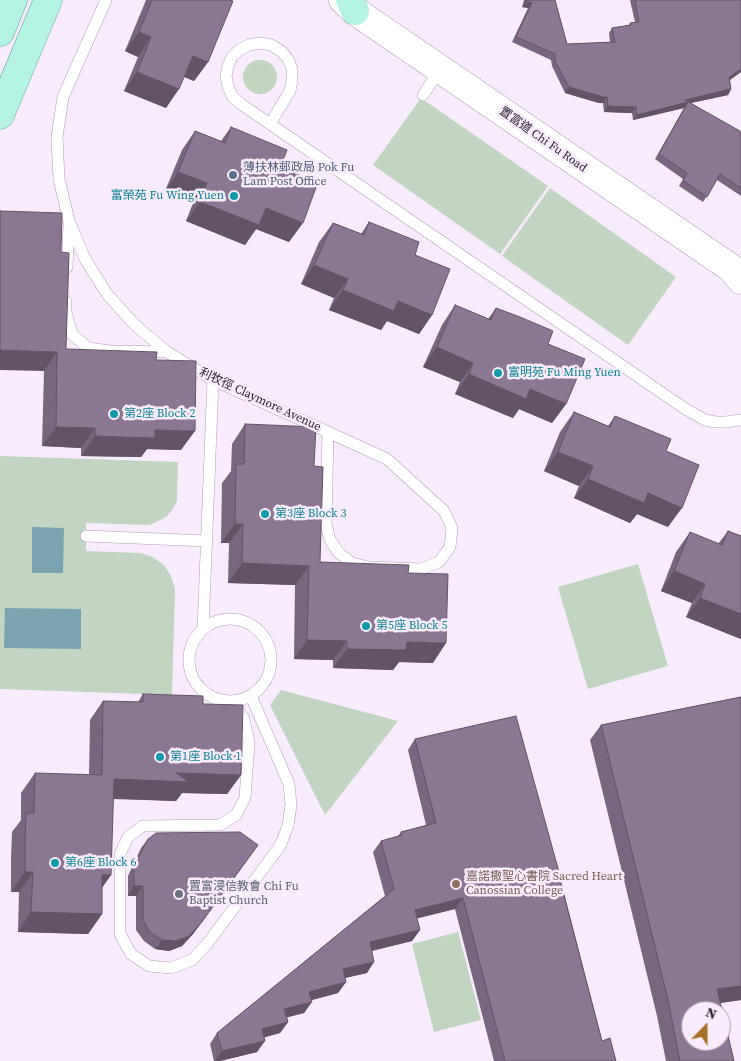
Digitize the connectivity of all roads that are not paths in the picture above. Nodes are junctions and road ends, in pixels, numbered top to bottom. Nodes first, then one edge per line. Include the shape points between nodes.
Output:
1 (13, 0) edge
2 (48, 0) edge
3 (106, 0) edge
4 (349, 4) edge
5 (0, 32) edge
6 (440, 69) junction
7 (423, 95) dead end
8 (0, 115) edge
9 (270, 124) junction
10 (69, 221) junction
11 (67, 276) edge
12 (741, 280) edge
13 (67, 294) edge
14 (167, 352) junction
15 (213, 380) junction
16 (741, 420) edge
17 (328, 432) junction
18 (86, 536) dead end
19 (207, 541) junction
20 (203, 628) junction
21 (251, 696) junction
22 (231, 701) junction

1 - 5 main road
2 - 8 main road
3 - 10 lane, 利牧徑 Claymore Avenue via 63,97 57,137 59,179
4 - 6 street, 置富道 Chi Fu Road
6 - 7 lane
6 - 12 street, 置富道 Chi Fu Road via 731,268
9 - 9 lane via 233,97 228,87 226,76 232,57 249,44 271,45 281,51 292,70 290,91
9 - 16 lane via 689,411 716,422
10 - 11 lane, 利牧徑 Claymore Avenue
10 - 14 lane, 利牧徑 Claymore Avenue via 85,259 107,294 135,325
13 - 14 lane via 66,312 72,334 88,348
14 - 15 lane, 利牧徑 Claymore Avenue
15 - 17 lane, 利牧徑 Claymore Avenue
15 - 19 lane
17 - 17 lane, 利牧徑 Claymore Avenue via 387,459 444,511 452,528 450,547 439,562 421,569 368,567 352,563 338,553 326,524
18 - 19 lane
19 - 20 lane
20 - 21 lane via 215,621 242,620 264,637 272,663 269,676
20 - 22 lane via 189,653 194,681 210,696
21 - 22 lane
21 - 22 lane via 289,784 288,826 280,846 192,960 171,968 149,966 131,954 120,934 120,854 128,837 143,826 220,825 236,815 245,798 249,742 244,719

